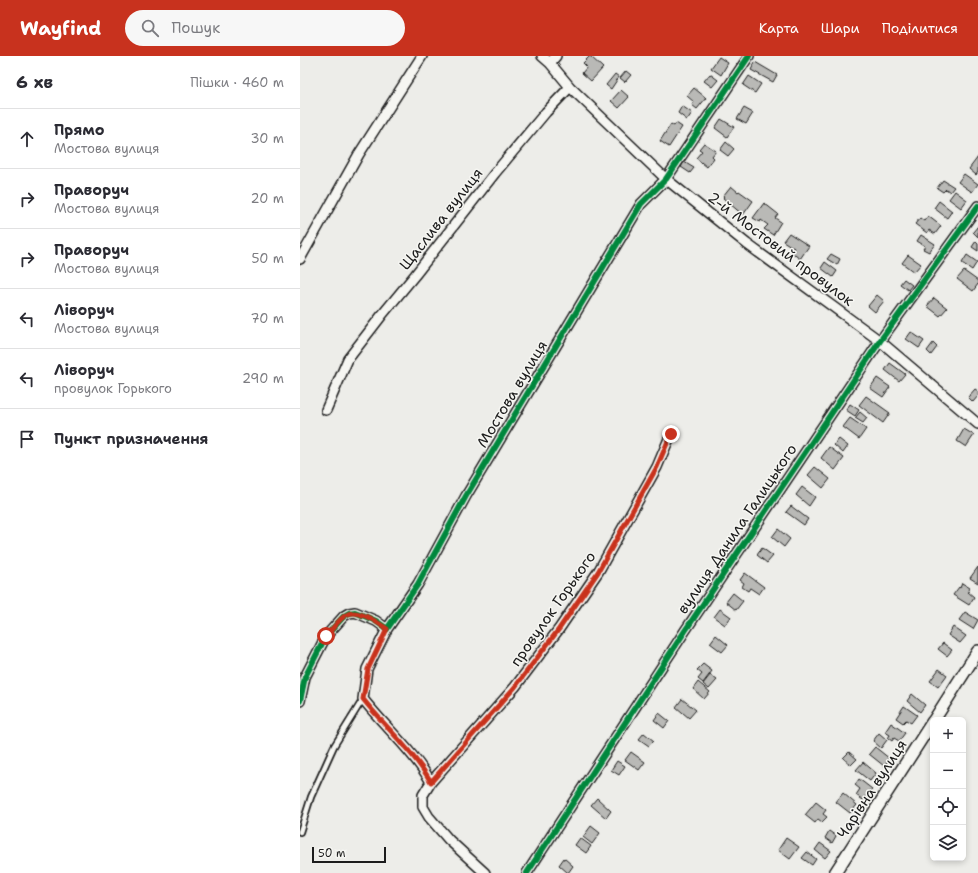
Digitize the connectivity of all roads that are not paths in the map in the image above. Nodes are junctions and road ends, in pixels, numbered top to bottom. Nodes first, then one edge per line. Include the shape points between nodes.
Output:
1 (422, 56) edge
2 (542, 56) edge
3 (749, 56) edge
4 (553, 60) edge
5 (570, 87) junction
6 (666, 179) junction
7 (978, 206) edge
8 (300, 259) edge
9 (880, 341) junction
10 (326, 410) dead end
11 (978, 424) edge
12 (671, 434) dead end
13 (387, 629) junction
14 (978, 651) edge
15 (363, 699) junction
16 (300, 701) edge
17 (935, 717) edge
18 (930, 725) edge
19 (431, 782) junction
20 (300, 832) edge
21 (486, 873) edge
22 (527, 873) edge
23 (836, 873) edge

1 - 8 street via 360,154
2 - 4 street
3 - 6 street, Мостова вулиця
4 - 5 street
5 - 6 street, 2-й Мостовий провулок
5 - 10 street, Щаслива вулиця via 494,173 348,359
6 - 9 street, 2-й Мостовий провулок via 747,244
6 - 13 street, Мостова вулиця via 641,204 466,496 418,584
7 - 9 street, вулиця Данила Галицького
9 - 11 street, 2-й Мостовий провулок
9 - 22 street, вулиця Данила Галицького via 685,631
12 - 19 street, провулок Горького via 657,467 598,572 559,629 515,687
13 - 15 street, Мостова вулиця via 368,669
13 - 16 street via 376,621 354,612 344,616 326,636 305,677
14 - 17 street, Чарівна вулиця
15 - 19 street via 410,752
15 - 20 lane, Мостова вулиця via 334,746 311,797
18 - 23 street, Чарівна вулиця
19 - 21 street, провулок Горького via 423,795 423,807 429,817 449,840

